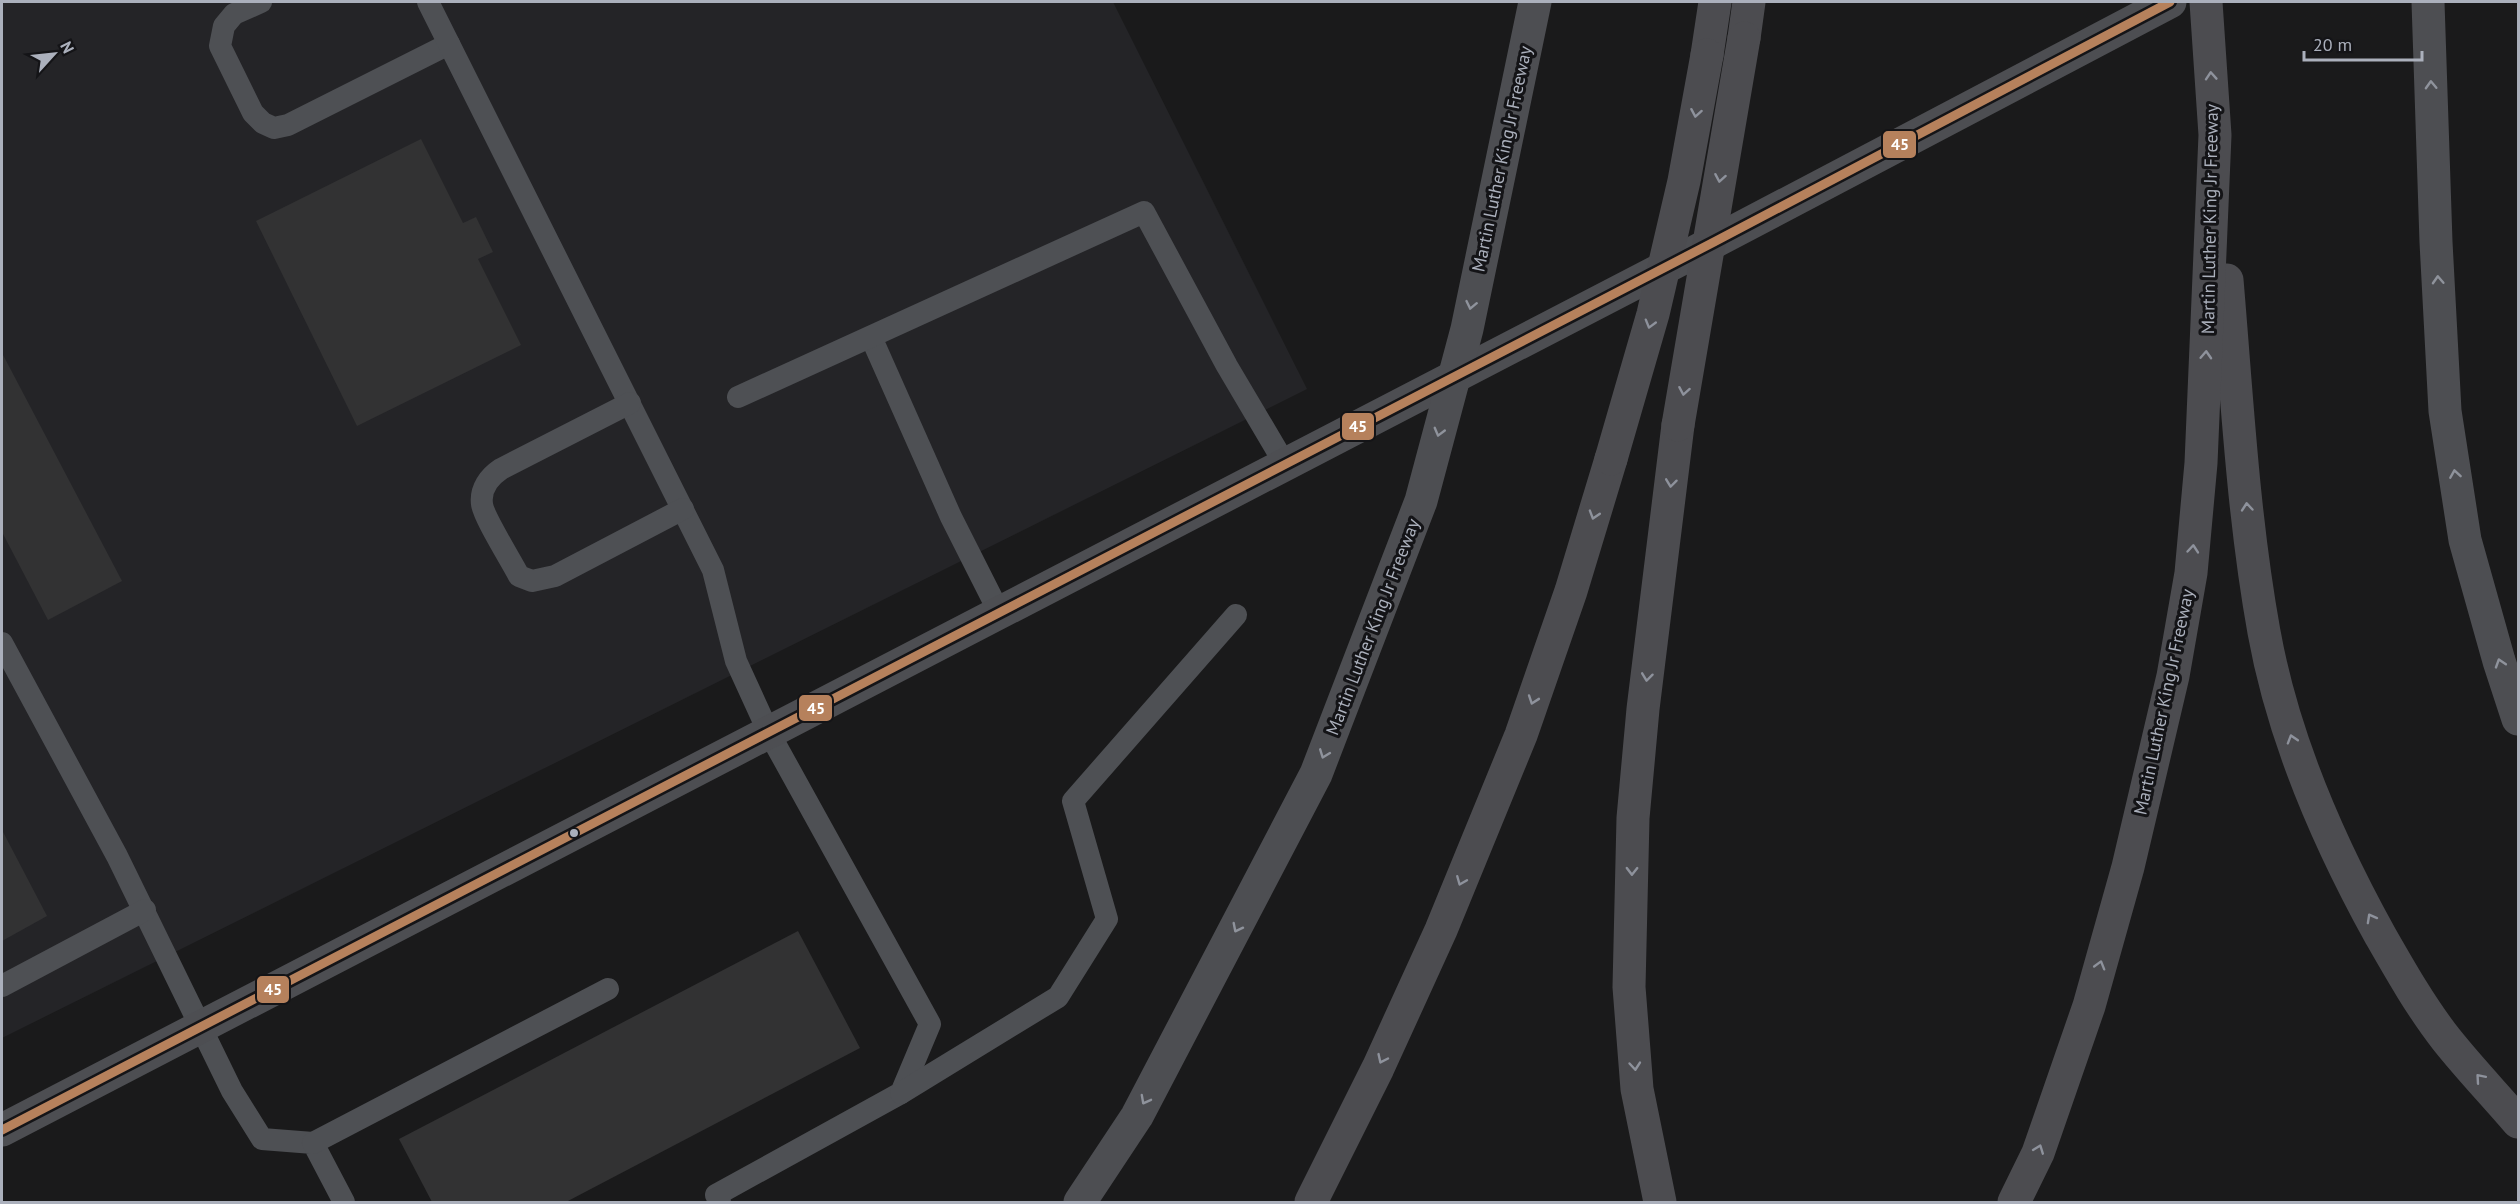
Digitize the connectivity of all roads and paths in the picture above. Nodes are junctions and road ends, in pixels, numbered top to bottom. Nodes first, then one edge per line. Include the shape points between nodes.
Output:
1 (261, 2) edge
2 (428, 2) edge
3 (1535, 2) edge
4 (1714, 2) edge
5 (1749, 2) edge
6 (2170, 2) edge
7 (2206, 2) edge
8 (2428, 2) edge
9 (449, 44) junction
10 (2215, 135) junction
11 (871, 337) junction
12 (1454, 376) junction
13 (738, 397) dead end
14 (630, 403) junction
15 (1285, 464) junction
16 (683, 509) junction
17 (999, 612) junction
18 (1236, 615) dead end
19 (2, 643) edge
20 (2518, 719) edge
21 (768, 731) junction
22 (145, 910) junction
23 (2, 986) edge
24 (608, 989) dead end
25 (201, 1027) junction
26 (902, 1093) junction
27 (2518, 1122) edge
28 (2, 1130) edge
29 (314, 1143) junction
30 (713, 1200) edge
31 (344, 1203) edge
32 (1080, 1203) edge
33 (1311, 1203) edge
34 (1660, 1203) edge
35 (2014, 1203) edge

1 - 9 lane via 234,14 224,26 220,46 253,113 274,128 288,125
2 - 9 lane
3 -> 12 street, Martin Luther King Jr Freeway
4 -> 33 highway, bridge via 1684,182 1653,314 1571,591 1521,735 1441,930
5 -> 34 highway, bridge via 1678,425 1633,818 1629,987 1637,1089
6 - 12 street
10 -> 7 highway, Martin Luther King Jr Freeway
20 -> 8 street via 2465,540 2445,411
9 - 14 lane
27 -> 10 highway via 2445,1038 2406,980 2326,826 2292,740 2264,633 2247,514
35 -> 10 highway, Martin Luther King Jr Freeway via 2038,1153 2089,1006 2128,867 2173,676 2191,573 2201,462
11 - 13 lane
11 - 15 lane via 1144,212
11 - 17 lane via 951,518
12 - 15 street
12 -> 32 street, Martin Luther King Jr Freeway via 1421,501 1316,774 1137,1116
14 - 16 lane
14 - 16 lane via 490,476 483,490 482,505 519,576 532,581 555,576
15 - 17 street
16 - 21 lane via 713,570 736,661
17 - 21 street
18 - 26 lane via 1073,801 1107,919 1058,997
19 - 22 lane
21 - 25 street
21 - 26 lane via 930,1024
22 - 23 lane
22 - 25 lane
24 - 29 lane
25 - 28 street
25 - 29 lane via 232,1091 262,1139
26 - 30 lane
29 - 31 lane

